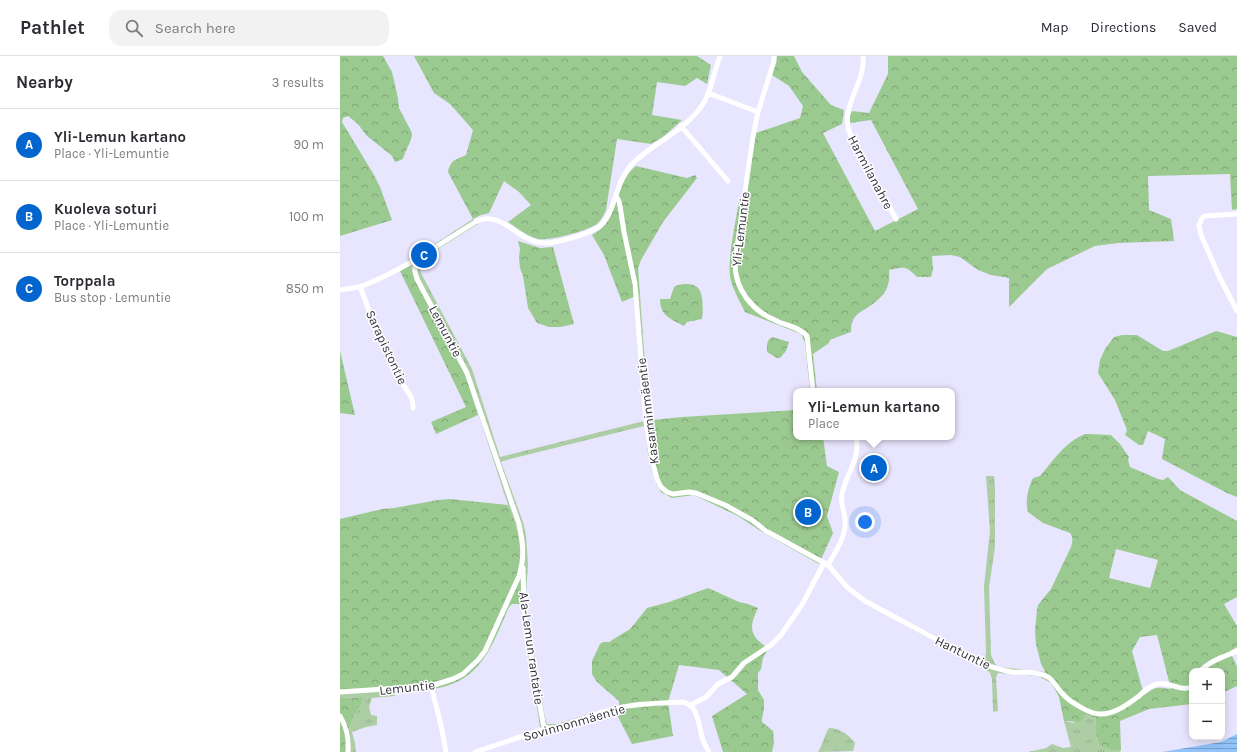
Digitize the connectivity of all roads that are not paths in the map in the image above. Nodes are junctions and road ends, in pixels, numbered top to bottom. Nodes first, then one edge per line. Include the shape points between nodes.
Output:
1 (720, 56) edge
2 (774, 56) edge
3 (863, 56) edge
4 (708, 93) junction
5 (758, 112) junction
6 (682, 126) junction
7 (728, 181) dead end
8 (616, 196) junction
9 (1237, 214) edge
10 (896, 219) dead end
11 (418, 259) junction
12 (360, 286) junction
13 (340, 290) edge
14 (1237, 311) edge
15 (814, 388) edge
16 (413, 408) dead end
17 (856, 440) edge
18 (826, 564) junction
19 (522, 566) junction
20 (1237, 651) edge
21 (1203, 668) edge
22 (431, 686) junction
23 (1189, 688) edge
24 (343, 692) edge
25 (691, 705) junction
26 (340, 716) edge
27 (547, 728) junction
28 (348, 752) edge
29 (446, 752) edge
30 (475, 752) edge
31 (709, 752) edge

1 - 4 street
2 - 5 street, Yli-Lemuntie
3 - 10 street, Harmilanahre via 863,69 848,113 847,125
4 - 5 street
4 - 6 street via 698,112
5 - 15 street, Yli-Lemuntie via 747,170 734,271 736,281 752,305 769,318 798,329 807,336
6 - 7 street
6 - 8 street via 631,165 621,180
8 - 11 street via 603,223 598,228 581,234 541,243 522,236 494,218 483,218
8 - 18 street, Kasarminmäentie via 635,284 646,422 652,460 661,487 673,494 696,493 725,505
9 - 14 street via 1205,216 1200,225 1201,235
11 - 12 street
11 - 19 street, Lemuntie via 415,266 416,275 467,373 519,524 524,546
12 - 13 street
12 - 16 street, Sarapistontie via 381,341 413,401
17 - 18 street via 855,458 845,482 841,501 845,519 844,533
18 - 23 street, Hantuntie via 847,587 865,601 988,666 1011,672 1046,676 1068,699 1094,713 1100,715 1128,705 1159,683
18 - 25 street via 781,635 744,663 732,677 718,684 706,697
19 - 22 street, Lemuntie via 520,576 490,641 478,660 463,674
19 - 27 street, Ala-Lemun rantatie via 524,612 543,722
20 - 21 street
22 - 24 street, Lemuntie
22 - 29 street
25 - 27 street, Sovinnonmäentie via 679,702 619,707
25 - 31 street
26 - 28 street via 348,733
27 - 30 street, Sovinnonmäentie

